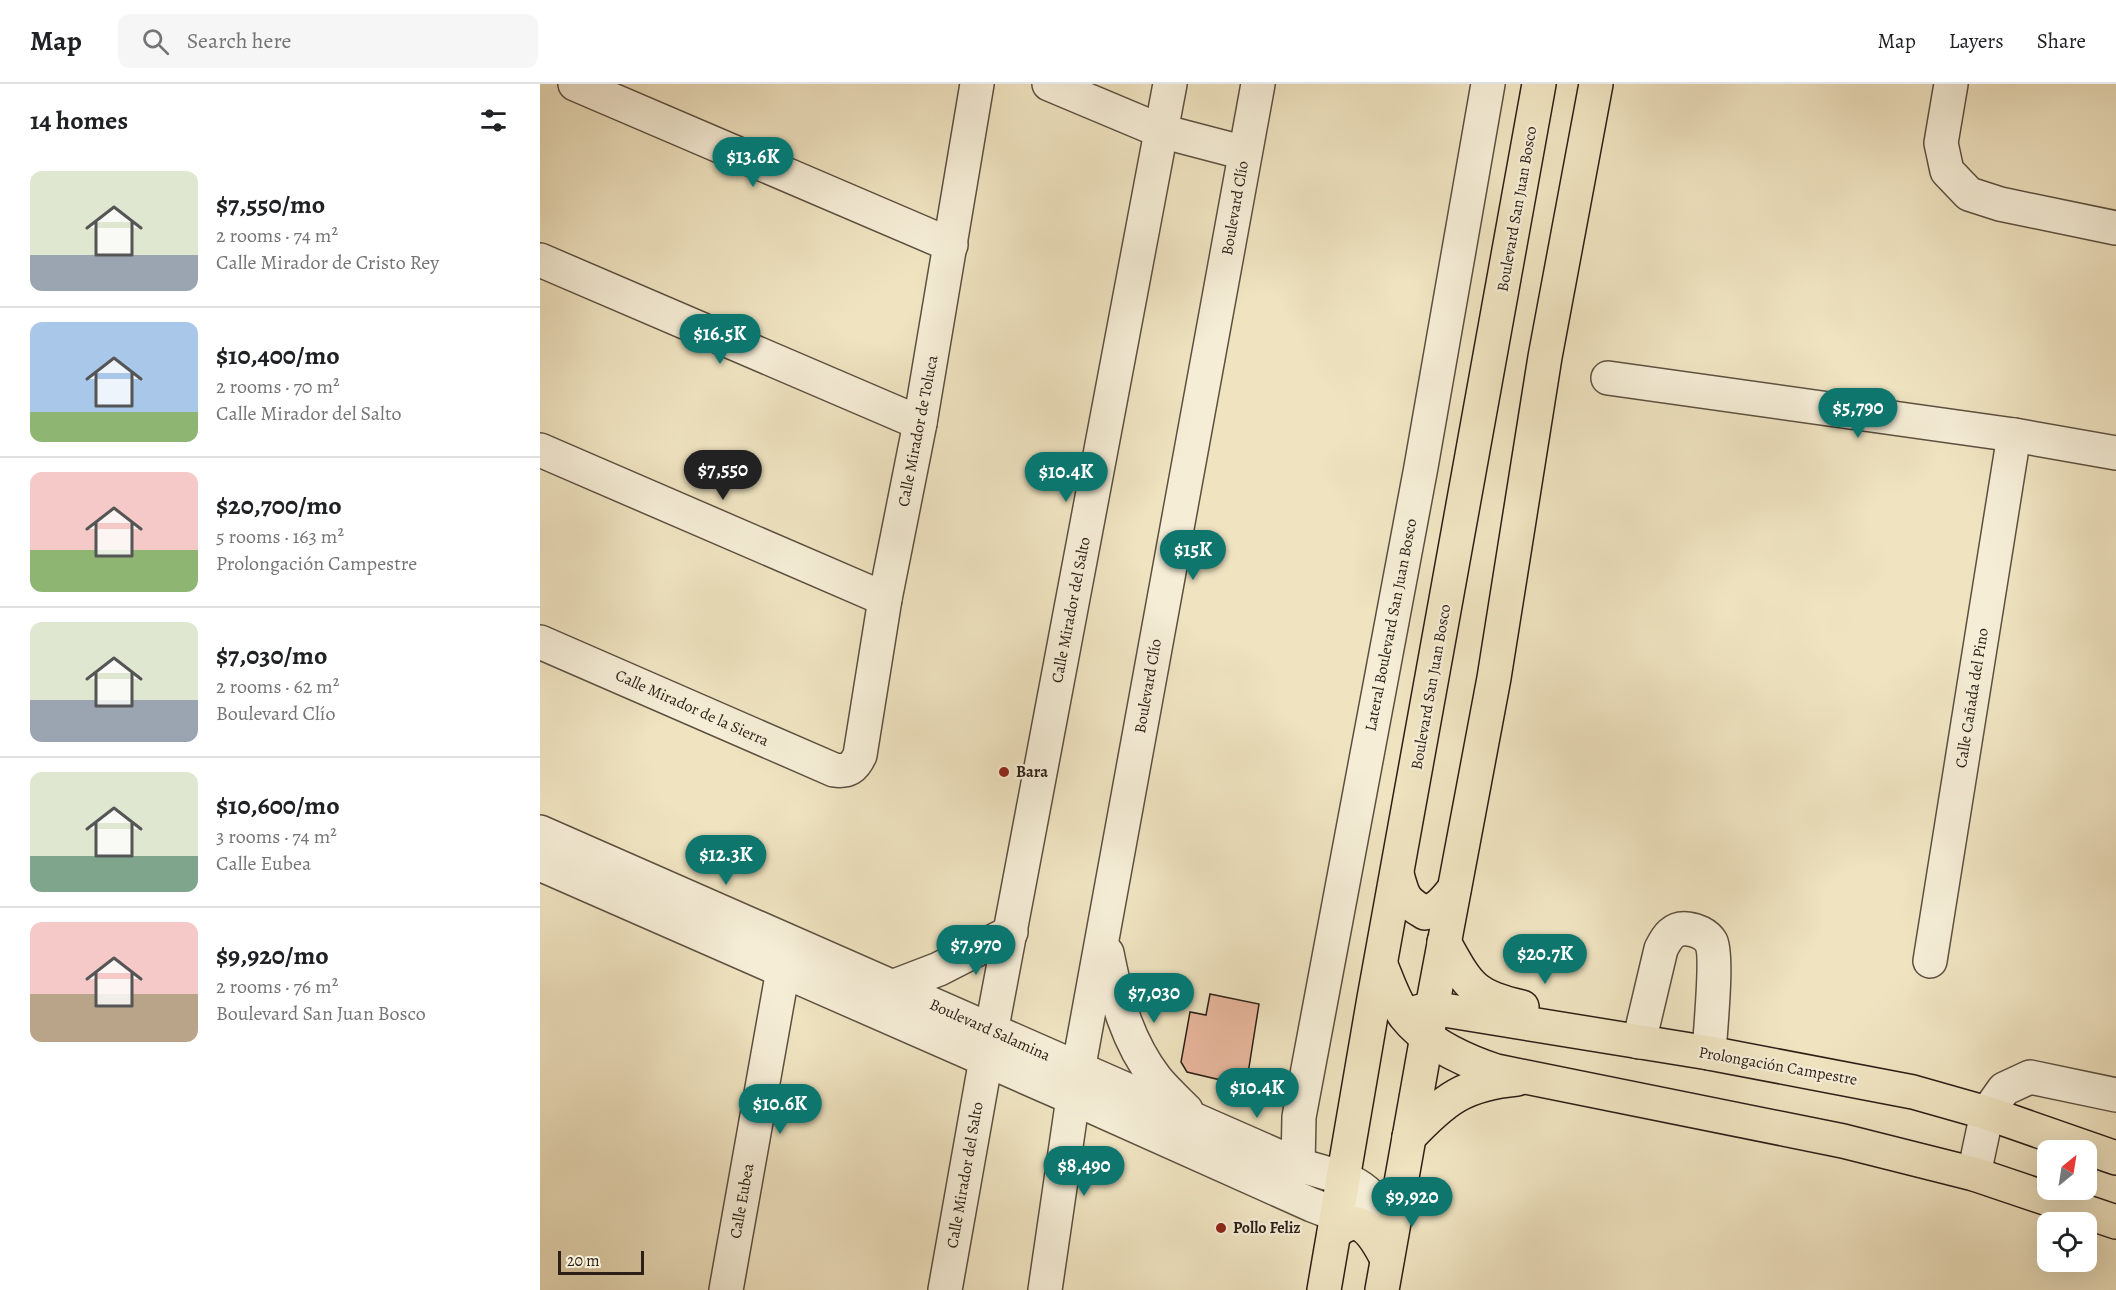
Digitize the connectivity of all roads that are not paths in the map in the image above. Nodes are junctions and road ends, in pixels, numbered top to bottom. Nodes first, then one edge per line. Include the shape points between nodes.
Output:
1 (575, 84) edge
2 (977, 84) edge
3 (1049, 84) edge
4 (1170, 84) edge
5 (1258, 84) edge
6 (1488, 84) edge
7 (1539, 84) edge
8 (1596, 84) edge
9 (1951, 84) edge
10 (1161, 131) junction
11 (1245, 153) junction
12 (2116, 228) edge
13 (951, 245) junction
14 (540, 260) edge
15 (1608, 378) dead end
16 (920, 423) junction
17 (2014, 435) junction
18 (540, 450) edge
19 (2116, 453) edge
20 (885, 599) junction
21 (540, 642) edge
22 (845, 772) joint
23 (540, 832) edge
24 (540, 864) edge
25 (1397, 874) junction
26 (1454, 889) junction
27 (1011, 932) junction
28 (1104, 934) junction
29 (1444, 942) junction
30 (1930, 961) dead end
31 (1381, 965) junction
32 (783, 970) junction
33 (892, 987) junction
34 (1422, 1020) junction
35 (1633, 1041) junction
36 (989, 1045) junction
37 (1709, 1053) junction
38 (1364, 1058) junction
39 (1531, 1077) junction
40 (1076, 1083) junction
41 (2116, 1095) edge
42 (1987, 1113) junction
43 (1195, 1120) junction
44 (1409, 1137) junction
45 (2116, 1158) edge
46 (1298, 1165) junction
47 (1974, 1174) junction
48 (1344, 1178) junction
49 (1402, 1178) junction
50 (1380, 1207) junction
51 (2116, 1222) edge
52 (1336, 1225) junction
53 (1385, 1274) edge
54 (726, 1290) edge
55 (945, 1290) edge
56 (1045, 1290) edge
57 (1324, 1290) edge

1 - 13 street
2 - 13 street, Calle Mirador de Toluca
3 - 10 street
4 - 10 street, Calle Mirador del Salto
5 - 11 street, Boulevard Clío
6 - 46 street, Lateral Boulevard San Juan Bosco via 1421,467 1299,1117
7 - 25 main road, Boulevard San Juan Bosco
8 - 26 main road
9 - 12 street via 1941,143 1947,171 1969,194
10 - 11 street
10 - 27 street, Calle Mirador del Salto
11 - 28 street, Boulevard Clío
13 - 16 street, Calle Mirador de Toluca
14 - 16 street
15 - 17 street
16 - 20 street, Calle Mirador de Toluca
17 - 19 street
17 - 30 street, Calle Cañada del Pino
18 - 20 street
20 - 22 street, Calle Mirador de Toluca via 860,755 855,766
21 - 22 street, Calle Mirador de la Sierra
23 - 33 street, Boulevard Salamina
24 - 32 street, Boulevard Salamina
25 - 26 main road via 1402,895 1425,913 1439,906
25 - 31 main road, Boulevard San Juan Bosco
26 - 29 main road
27 - 33 street via 939,969
27 - 36 street, Calle Mirador del Salto
28 - 40 street, Boulevard Clío
28 - 43 street via 1116,998 1138,1050 1156,1080
29 - 34 main road
29 - 35 main road via 1470,985 1481,994 1499,1002 1596,1021
31 - 34 main road via 1390,989
31 - 38 main road, Boulevard San Juan Bosco
32 - 36 street, Boulevard Salamina
32 - 54 street, Calle Eubea
33 - 36 street, Boulevard Salamina
34 - 35 main road, Prolongación Campestre
34 - 38 main road via 1389,1028
34 - 39 main road via 1470,1062
34 - 44 main road
35 - 37 main road, Prolongación Campestre
35 - 37 street via 1661,949 1668,935 1681,928 1698,931 1711,942 1714,961
36 - 40 street, Boulevard Salamina
36 - 55 street, Calle Mirador del Salto
37 - 42 main road, Prolongación Campestre via 1913,1092
38 - 48 main road, Boulevard San Juan Bosco
39 - 44 main road via 1481,1084 1461,1092
39 - 47 main road via 1843,1141
40 - 43 street, Boulevard Salamina
40 - 52 street, Boulevard Salamina via 1301,1201
40 - 56 street, Boulevard Clío
41 - 42 street via 2030,1077 2004,1089
42 - 45 main road, Prolongación Campestre
42 - 47 street
43 - 46 street, Boulevard Salamina
44 - 49 main road
46 - 48 street, Boulevard Salamina
47 - 51 main road
48 - 50 street, Boulevard Salamina via 1365,1190
48 - 52 main road, Boulevard San Juan Bosco
49 - 50 street
49 - 53 main road
50 - 52 street
50 - 53 street via 1386,1228
52 - 53 main road via 1352,1222 1365,1226 1378,1242
52 - 57 main road, Boulevard San Juan Bosco

